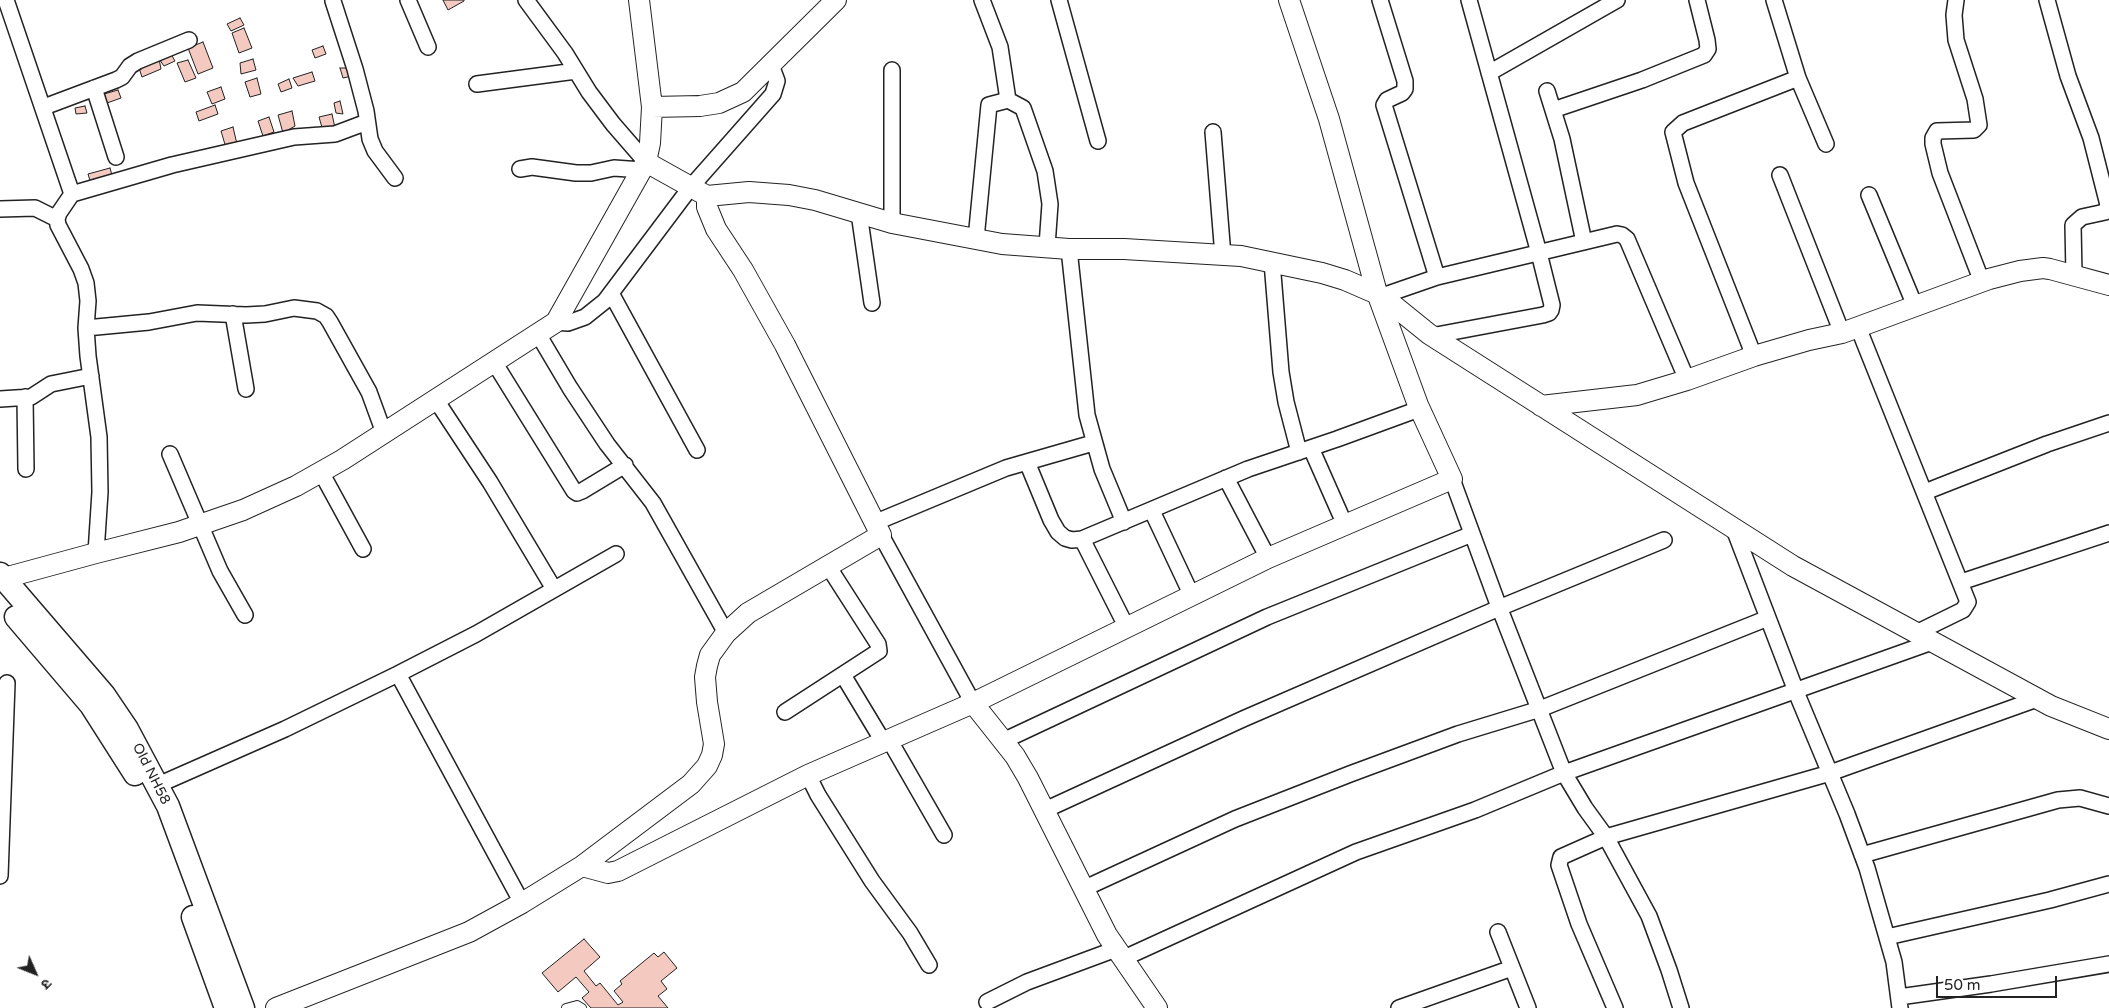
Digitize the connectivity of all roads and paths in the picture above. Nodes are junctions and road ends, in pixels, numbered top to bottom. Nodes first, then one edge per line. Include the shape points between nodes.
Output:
1 (6, 0) edge
2 (332, 0) edge
3 (408, 0) edge
4 (526, 0) edge
5 (639, 0) edge
6 (836, 0) edge
7 (982, 0) edge
8 (1059, 0) edge
9 (1289, 0) edge
10 (1380, 0) edge
11 (1469, 0) edge
12 (1617, 0) edge
13 (1697, 0) edge
14 (1774, 0) edge
15 (1956, 0) edge
16 (2047, 0) edge
17 (189, 40) dead end
18 (428, 48) dead end
19 (771, 64) junction
20 (892, 70) dead end
21 (576, 71) junction
22 (1489, 73) junction
23 (1798, 78) junction
24 (477, 84) dead end
25 (94, 88) junction
26 (1547, 91) dead end
27 (1008, 100) junction
28 (44, 107) junction
29 (652, 107) junction
30 (1553, 110) junction
31 (367, 122) junction
32 (1213, 132) dead end
33 (1098, 141) dead end
34 (1826, 144) dead end
35 (116, 157) dead end
36 (644, 166) junction
37 (520, 169) dead end
38 (1780, 175) dead end
39 (395, 178) dead end
40 (698, 192) junction
41 (72, 194) junction
42 (1869, 195) dead end
43 (0, 209) edge
44 (858, 213) junction
45 (57, 219) junction
46 (892, 224) junction
47 (976, 239) junction
48 (1584, 242) junction
49 (1047, 246) junction
50 (1069, 249) junction
51 (1539, 253) junction
52 (1224, 256) junction
53 (1272, 262) junction
54 (2074, 275) junction
55 (1436, 277) junction
56 (1982, 282) junction
57 (2109, 285) edge
58 (611, 293) junction
59 (1379, 294) junction
60 (872, 303) dead end
61 (1915, 306) junction
62 (233, 314) junction
63 (556, 322) junction
64 (86, 328) junction
65 (1850, 330) junction
66 (538, 334) junction
67 (1431, 336) junction
68 (1754, 356) junction
69 (494, 362) junction
70 (91, 376) junction
71 (1687, 380) junction
72 (246, 389) dead end
73 (25, 397) junction
74 (0, 400) edge
75 (436, 400) junction
76 (1541, 406) junction
77 (1419, 409) junction
78 (2109, 423) edge
79 (384, 433) junction
80 (1094, 443) junction
81 (697, 450) dead end
82 (1305, 450) junction
83 (170, 454) dead end
84 (1027, 462) junction
85 (625, 465) junction
86 (26, 469) dead end
87 (321, 472) junction
88 (1226, 478) junction
89 (1452, 479) junction
90 (1925, 492) junction
91 (1152, 510) junction
92 (1124, 522) junction
93 (202, 524) junction
94 (1345, 525) junction
95 (877, 529) junction
96 (1734, 529) junction
97 (2109, 533) edge
98 (1472, 534) junction
99 (1082, 539) junction
100 (1664, 540) dead end
101 (362, 549) dead end
102 (96, 553) junction
103 (616, 554) dead end
104 (1268, 558) junction
105 (828, 566) junction
106 (1961, 582) junction
107 (1, 583) edge
108 (554, 589) junction
109 (1192, 596) junction
110 (1499, 608) junction
111 (245, 614) dead end
112 (1768, 618) junction
113 (1126, 628) junction
114 (726, 633) junction
115 (1924, 638) junction
116 (398, 674) junction
117 (843, 675) junction
118 (7, 682) dead end
119 (1796, 691) junction
120 (2037, 699) junction
121 (973, 703) junction
122 (1540, 709) junction
123 (785, 712) dead end
124 (2109, 729) edge
125 (1004, 741) junction
126 (887, 742) junction
127 (1564, 773) junction
128 (1830, 773) junction
129 (808, 775) junction
130 (158, 785) junction
131 (2109, 806) edge
132 (1045, 810) junction
133 (944, 835) dead end
134 (1606, 837) junction
135 (1862, 855) junction
136 (582, 866) junction
137 (0, 876) edge
138 (2109, 884) edge
139 (1083, 889) junction
140 (522, 903) junction
141 (1498, 932) dead end
142 (1886, 937) junction
143 (1119, 954) junction
144 (2109, 964) edge
145 (929, 965) dead end
146 (1512, 968) junction
147 (987, 1002) dead end
148 (1899, 1002) edge
149 (1426, 1004) edge
150 (226, 1008) edge
151 (243, 1008) edge
152 (276, 1008) edge
153 (566, 1008) edge
154 (582, 1008) edge
155 (1157, 1008) edge
156 (1399, 1008) edge
157 (1528, 1008) edge
158 (1615, 1008) edge
159 (1681, 1008) edge

1 - 28 street
2 - 31 street via 355,69
3 - 18 street
4 - 21 street
5 - 29 street
6 - 19 street
7 - 27 street via 1000,48
8 - 33 street
9 - 59 street via 1329,119
10 - 55 street via 1405,81 1402,93 1384,105
11 - 22 street
12 - 22 street
13 - 30 street via 1707,40 1708,49 1704,55
14 - 23 street
15 - 56 street via 1956,40 1979,125 1974,130 1937,131 1933,144 1940,173
16 - 54 street via 2068,76 2092,138 2108,207 2105,212 2082,217 2074,223
17 - 25 street via 138,61 122,77
19 - 29 street via 743,92 719,104
19 - 40 street via 776,81 773,94
20 - 46 street
21 - 24 street
21 - 36 street
22 - 51 street
23 - 34 street
23 - 68 street via 1683,123 1673,132 1686,183
25 - 28 street
25 - 35 street
26 - 30 street
27 - 47 street via 989,105
27 - 49 street via 1023,108 1045,172 1050,204
28 - 41 street
29 - 36 street via 650,143
30 - 48 street
31 - 39 street via 375,150
31 - 41 street via 334,134 294,137 172,165
32 - 52 street
36 - 37 street via 576,174 532,167
36 - 40 street
36 - 63 street
38 - 65 street
40 - 44 street via 789,195
40 - 58 street
40 - 95 street via 716,229 785,345
41 - 45 street
42 - 61 street
43 - 45 street via 35,208
44 - 46 street
44 - 60 street
45 - 64 street via 86,283
46 - 47 street
47 - 49 street
48 - 51 street
48 - 71 street via 1617,234 1627,239
49 - 50 street
50 - 52 street via 1124,248
50 - 80 street via 1087,416
51 - 55 street
51 - 67 street via 1552,305 1549,313
52 - 53 street
53 - 59 street via 1322,273
53 - 82 street via 1286,402
54 - 56 street via 2043,268
54 - 57 street
55 - 59 street
56 - 61 street
58 - 63 street via 585,317 568,324
58 - 81 street
59 - 67 street
59 - 77 street
61 - 65 street
62 - 64 street via 197,312
62 - 72 street
62 - 79 street via 265,314 307,308 326,316 369,392
63 - 66 street
64 - 70 street
65 - 68 street
65 - 90 street
66 - 69 street
66 - 85 street via 598,430
67 - 76 street
68 - 71 street
69 - 75 street
69 - 85 street via 574,491 582,491
70 - 73 street via 51,384
70 - 102 street via 100,465
71 - 76 street via 1632,396
73 - 74 street
73 - 86 street
75 - 79 street
75 - 108 street
76 - 96 street
77 - 82 street
77 - 89 street
78 - 90 street
79 - 87 street
80 - 84 street
80 - 92 street
82 - 88 street
82 - 94 street
83 - 93 street
84 - 95 street via 1006,468
84 - 99 street via 1058,532 1065,538
85 - 114 street via 653,503
87 - 93 street via 243,510
87 - 101 street
88 - 91 street
88 - 104 street
89 - 94 street
89 - 98 street
90 - 106 street
91 - 92 street
91 - 109 street
92 - 99 street
93 - 102 street
93 - 111 street via 220,571
94 - 104 street
95 - 105 street
95 - 121 street
96 - 112 street
96 - 115 street via 1793,566
97 - 106 street
98 - 110 street
98 - 125 street via 1267,617
99 - 113 street
100 - 110 street
102 - 107 street
103 - 108 street
104 - 109 street
105 - 114 street via 748,613
105 - 117 street via 879,648 877,654
106 - 115 street via 1968,602 1966,607
107 - 130 main road, Old NH58 via 104,695 128,729
107 - 150 main road, Old NH58 via 91,705 139,780
108 - 116 street
109 - 113 street
110 - 122 street
110 - 132 street
112 - 119 street
112 - 122 street
113 - 121 street
114 - 136 street via 714,648 705,678 714,744 708,766 691,784
115 - 119 street
115 - 120 street
116 - 130 street
116 - 140 street
117 - 123 street
117 - 126 street
118 - 137 street
119 - 127 street
119 - 128 street
120 - 124 street
120 - 128 street
121 - 125 street
121 - 126 street
122 - 127 street
122 - 139 street via 1458,734 1235,819
125 - 132 street
126 - 129 street
126 - 133 street
127 - 134 street
127 - 143 street via 1475,810 1356,852
128 - 134 street
128 - 135 street
129 - 136 street via 618,871 608,873
129 - 145 street via 872,881
130 - 151 main road, Old NH58
131 - 135 street via 2080,798 2058,800
132 - 139 street
134 - 158 street via 1565,855 1560,858 1559,865 1579,924
134 - 159 street via 1648,916
135 - 142 street
136 - 140 street
138 - 142 street
139 - 143 street
140 - 152 street via 469,932
141 - 146 street
142 - 148 street via 1894,962
143 - 147 street via 1027,982
143 - 155 street
144 - 148 street
146 - 149 street
146 - 157 street
149 - 156 street
153 - 154 lane via 576,1005

